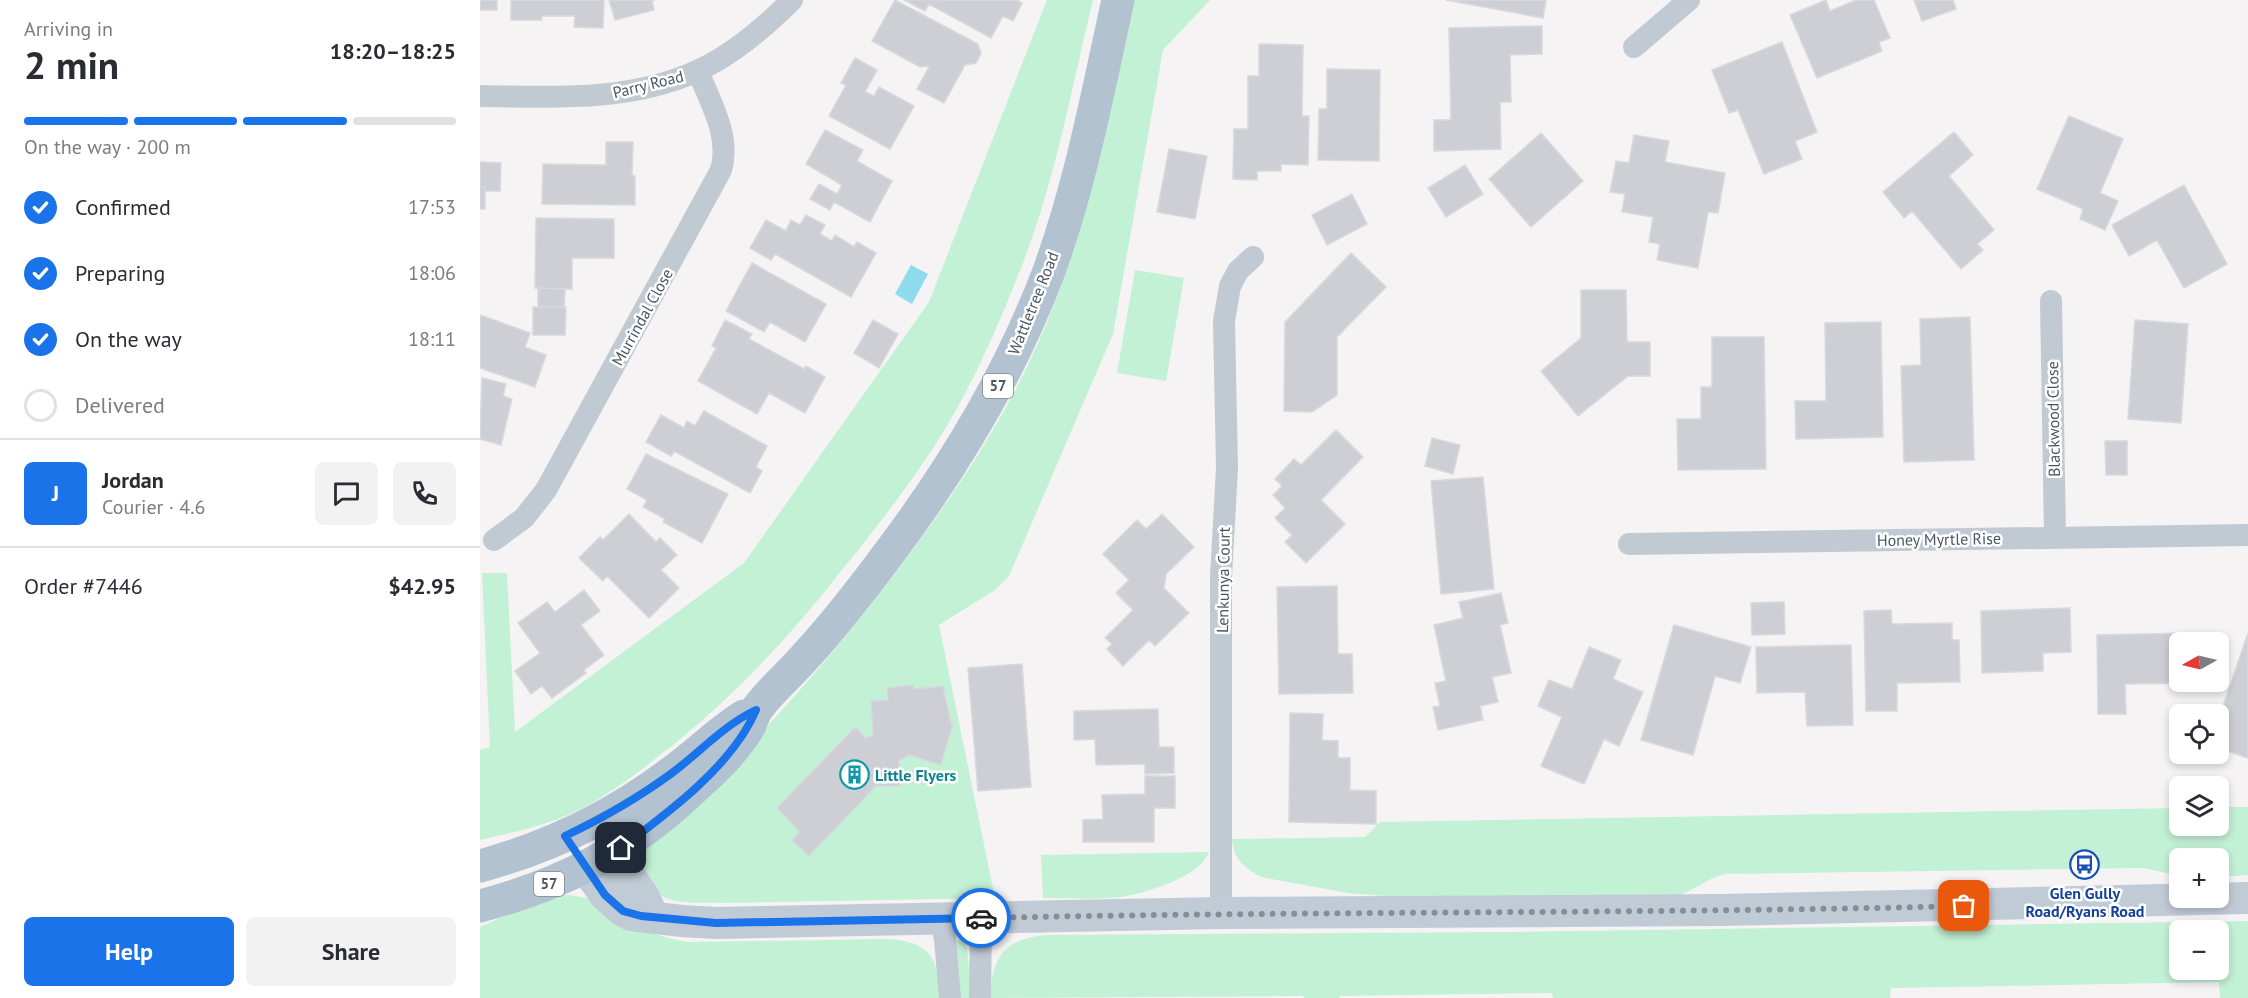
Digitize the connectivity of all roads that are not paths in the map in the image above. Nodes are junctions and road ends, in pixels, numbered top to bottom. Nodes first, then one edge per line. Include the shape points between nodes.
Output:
1 (792, 0) edge
2 (1119, 0) edge
3 (1689, 0) edge
4 (1634, 47) dead end
5 (698, 71) junction
6 (480, 96) edge
7 (1253, 256) dead end
8 (2050, 302) dead end
9 (2248, 535) edge
10 (2055, 537) junction
11 (494, 540) dead end
12 (1629, 544) dead end
13 (756, 710) junction
14 (579, 829) junction
15 (600, 860) junction
16 (480, 866) edge
17 (2248, 898) edge
18 (480, 906) edge
19 (1221, 913) junction
20 (940, 918) junction
21 (981, 918) junction
22 (950, 998) edge
23 (980, 998) edge

1 - 5 street, Parry Road via 740,45
2 - 13 main road, Wattletree Road / 57 via 1068,209 1049,269 1001,379 971,434 906,531 829,630
3 - 4 street
5 - 6 street, Parry Road via 632,91 560,97
5 - 11 street, Murrindal Close via 724,142 721,170 546,490 524,518
7 - 19 street, Lenkunya Court via 1230,286 1224,321 1227,468 1221,577
8 - 10 street, Blackwood Close
9 - 10 street, Honey Myrtle Rise
10 - 12 street, Honey Myrtle Rise
13 - 14 main road, Wattletree Road / 57 via 732,723 648,790
13 - 15 main road, Wattletree Road / 57 via 730,753 649,828
14 - 15 main road
14 - 16 main road, 57 via 524,853
15 - 18 main road, 57 via 536,889
15 - 20 street via 644,897 653,917 716,923
17 - 19 street via 1666,911
19 - 21 street
20 - 21 street
20 - 22 street
21 - 23 street

